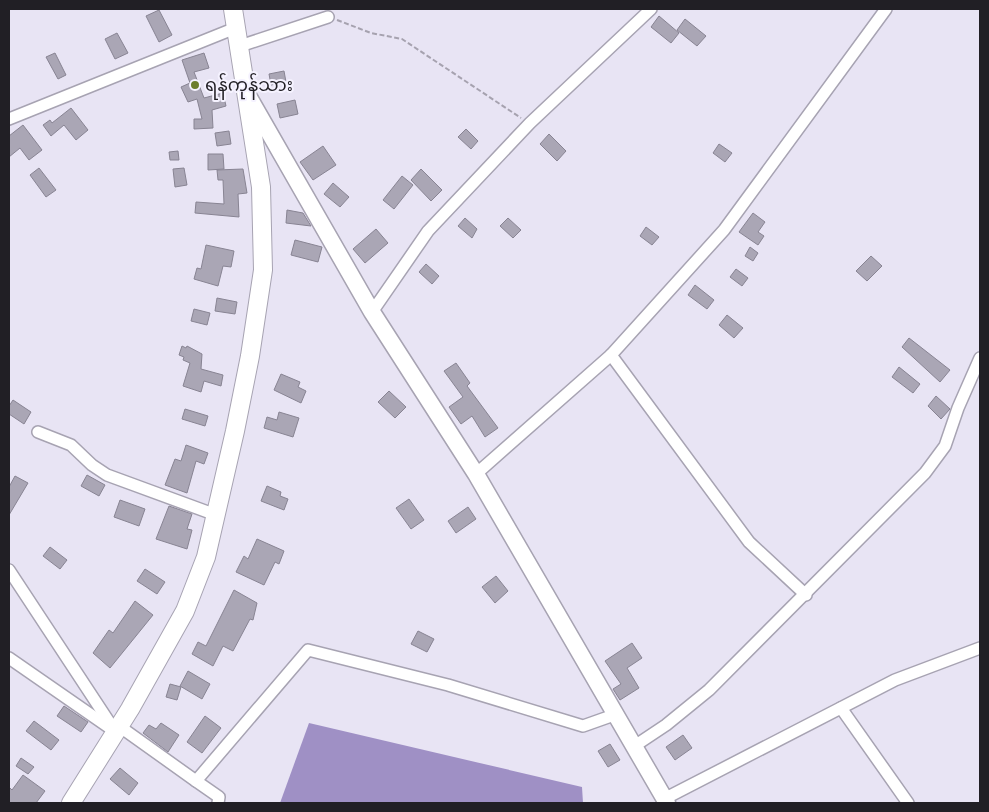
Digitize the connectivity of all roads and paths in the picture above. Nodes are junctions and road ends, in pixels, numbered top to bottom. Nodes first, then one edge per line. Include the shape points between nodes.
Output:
1 (233, 9) edge
2 (651, 9) edge
3 (886, 9) edge
4 (328, 17) joint
5 (238, 27) junction
6 (240, 46) junction
7 (246, 92) junction
8 (9, 118) edge
9 (530, 123) junction
10 (372, 312) junction
11 (611, 355) junction
12 (980, 358) edge
13 (38, 432) dead end
14 (476, 474) junction
15 (216, 515) junction
16 (9, 570) edge
17 (806, 595) junction
18 (980, 648) edge
19 (9, 658) edge
20 (841, 708) junction
21 (614, 715) junction
22 (117, 729) junction
23 (633, 747) junction
24 (196, 781) junction
25 (666, 801) edge
26 (71, 803) edge
27 (218, 803) edge
28 (908, 803) edge

1 - 5 main road
2 - 9 street
3 - 11 street via 724,230
4 - 6 street
4 - 9 path via 372,33 402,38
5 - 6 main road
5 - 8 street
6 - 7 main road
7 - 10 street
7 - 15 main road via 261,187 263,270 250,356
9 - 10 street via 428,231
10 - 14 street
11 - 14 street
11 - 17 street via 749,542
12 - 17 street via 945,446 925,473
13 - 15 street via 70,445 107,475
14 - 21 street
15 - 22 main road via 206,557 185,612
16 - 22 street
17 - 23 street via 709,690
18 - 20 street via 895,680
19 - 22 street
20 - 25 street
20 - 28 street
21 - 23 street
21 - 24 street via 583,726 448,685 308,650
22 - 24 street
22 - 26 main road
23 - 25 street
24 - 27 street via 219,797

